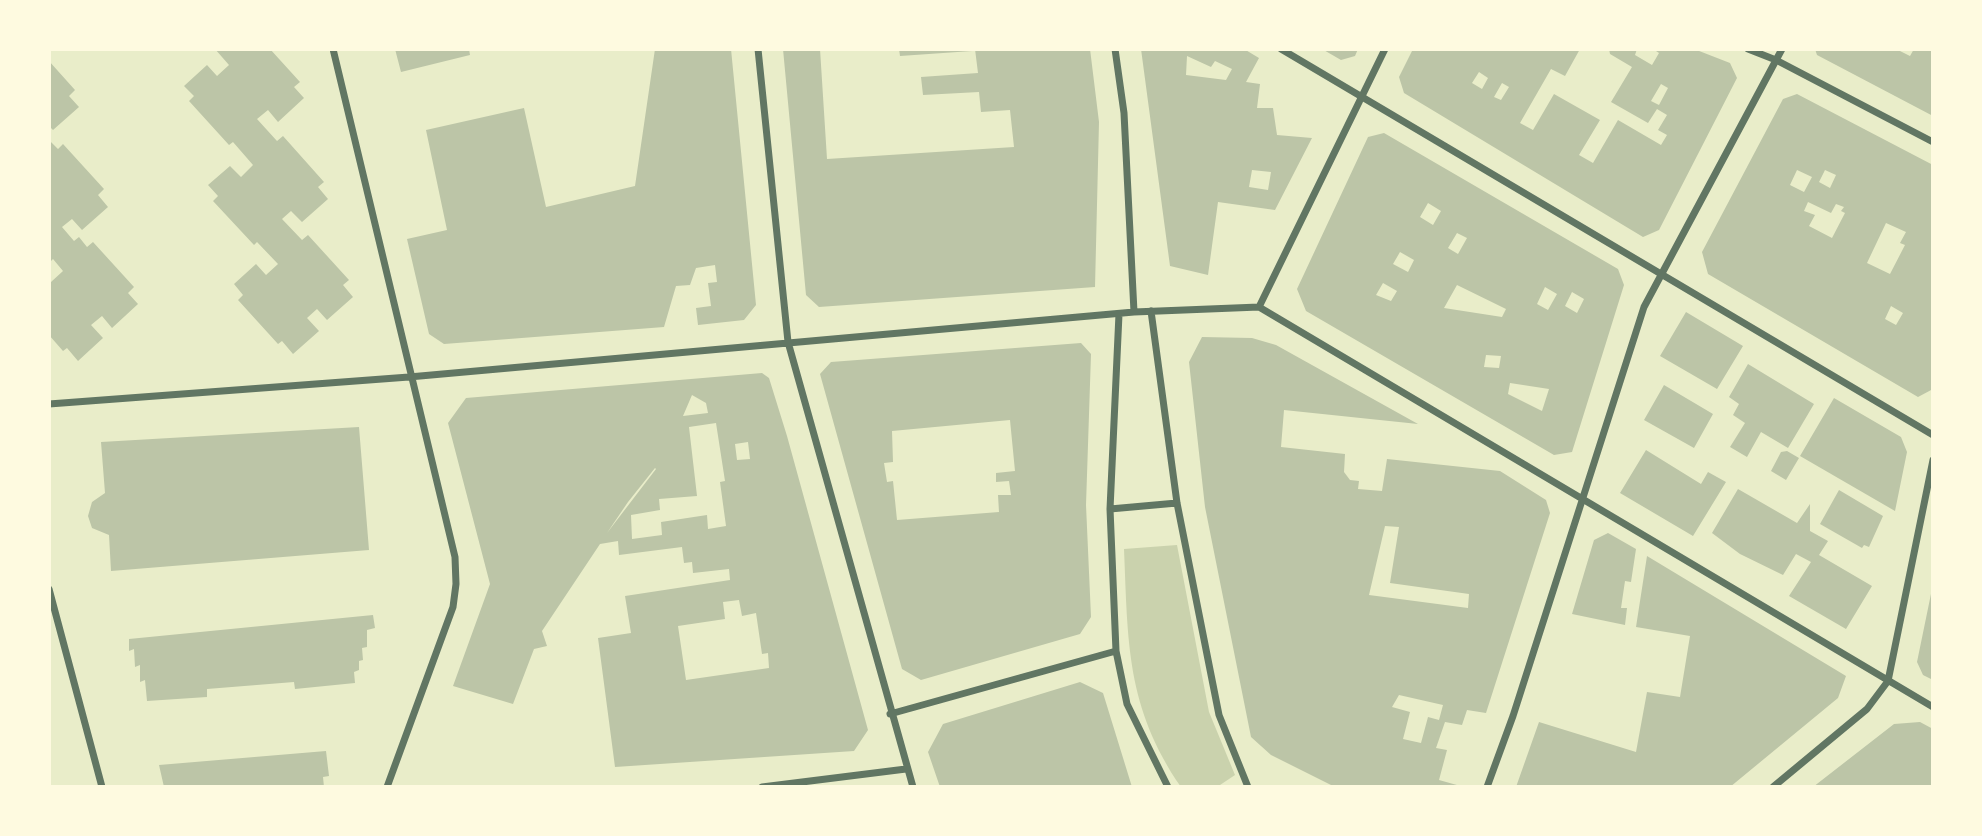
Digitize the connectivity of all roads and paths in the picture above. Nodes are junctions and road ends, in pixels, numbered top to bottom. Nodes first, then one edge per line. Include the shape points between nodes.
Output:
1 (333, 49) edge
2 (758, 49) edge
3 (1115, 49) edge
4 (1282, 49) edge
5 (1385, 49) edge
6 (1748, 49) edge
7 (1782, 49) edge
8 (1776, 60) junction
9 (1363, 96) junction
10 (1933, 142) edge
11 (1663, 274) junction
12 (1259, 307) junction
13 (1151, 311) junction
14 (1134, 312) junction
15 (1119, 314) junction
16 (788, 342) junction
17 (409, 377) junction
18 (49, 404) edge
19 (1933, 435) edge
20 (1933, 460) edge
21 (1583, 498) junction
22 (1177, 503) junction
23 (1110, 509) junction
24 (49, 589) edge
25 (1116, 651) junction
26 (1888, 681) junction
27 (1933, 707) edge
28 (890, 714) junction
29 (906, 769) junction
30 (102, 787) edge
31 (387, 787) edge
32 (762, 787) edge
33 (774, 787) edge
34 (914, 787) edge
35 (1168, 787) edge
36 (1248, 787) edge
37 (1487, 787) edge
38 (1773, 787) edge

1 - 17 street
2 - 16 street
3 - 14 street via 1124,113
4 - 9 street
5 - 9 street
6 - 8 street
7 - 8 street
8 - 10 street
8 - 11 street
9 - 11 street
9 - 12 street
11 - 19 street
11 - 21 street via 1644,307
12 - 13 street
12 - 21 street
13 - 14 street
13 - 22 street
14 - 15 street
15 - 16 street
15 - 23 street
16 - 17 street
16 - 28 street
17 - 18 street
17 - 31 street via 454,557 456,584 453,607
20 - 26 street
21 - 26 street
21 - 37 street
22 - 23 street
22 - 36 street via 1219,715
23 - 25 street
24 - 30 street
25 - 28 street
25 - 35 street via 1128,704
26 - 27 street
26 - 38 street via 1867,709
28 - 29 street
29 - 33 street
29 - 34 street
32 - 33 street

